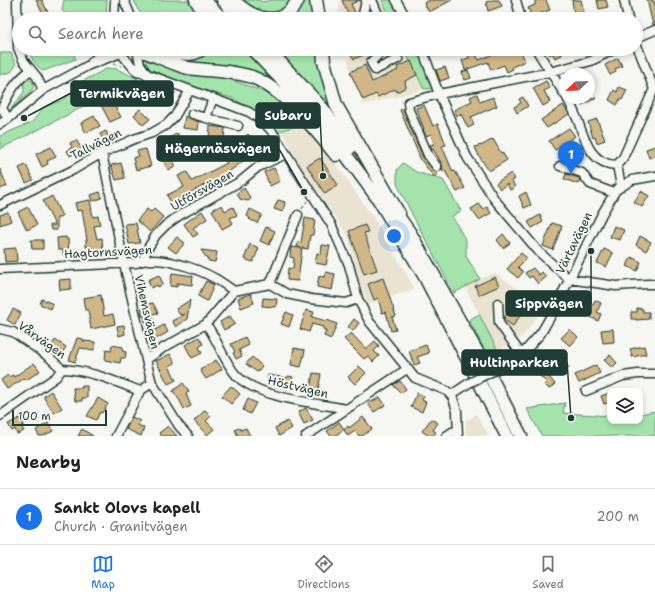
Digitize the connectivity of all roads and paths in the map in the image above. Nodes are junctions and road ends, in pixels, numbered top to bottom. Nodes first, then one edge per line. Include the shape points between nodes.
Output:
1 (17, 0) edge
2 (115, 0) edge
3 (124, 0) edge
4 (196, 0) edge
5 (204, 0) edge
6 (223, 0) edge
7 (233, 0) edge
8 (298, 0) edge
9 (316, 0) edge
10 (366, 0) edge
11 (372, 0) edge
12 (396, 0) edge
13 (516, 0) edge
14 (624, 0) edge
15 (17, 12) edge
16 (114, 12) edge
17 (129, 12) edge
18 (204, 12) edge
19 (215, 12) edge
20 (234, 12) edge
21 (247, 12) edge
22 (289, 12) edge
23 (318, 12) edge
24 (363, 12) edge
25 (377, 12) edge
26 (403, 12) edge
27 (519, 12) edge
28 (627, 12) edge
29 (655, 30) edge
30 (643, 35) edge
31 (21, 56) edge
32 (97, 56) edge
33 (112, 56) edge
34 (122, 56) edge
35 (141, 56) edge
36 (153, 56) edge
37 (259, 56) edge
38 (274, 56) edge
39 (324, 56) edge
40 (377, 56) edge
41 (397, 56) edge
42 (425, 56) edge
43 (540, 56) edge
44 (601, 56) edge
45 (641, 56) edge
46 (108, 58) junction
47 (89, 65) junction
48 (126, 67) dead end
49 (31, 70) junction
50 (550, 72) junction
51 (147, 74) junction
52 (559, 86) edge
53 (654, 88) edge
54 (167, 89) dead end
55 (43, 90) junction
56 (190, 90) junction
57 (146, 91) dead end
58 (439, 94) junction
59 (186, 98) junction
60 (213, 98) junction
61 (570, 104) edge
62 (192, 114) dead end
63 (206, 118) junction
64 (8, 119) junction
65 (0, 124) edge
66 (238, 126) dead end
67 (102, 153) junction
68 (286, 154) junction
69 (617, 165) junction
70 (560, 166) dead end
71 (437, 167) dead end
72 (655, 176) edge
73 (621, 186) junction
74 (614, 193) junction
75 (310, 197) junction
76 (378, 200) junction
77 (311, 203) dead end
78 (0, 206) edge
79 (298, 215) joint
80 (410, 233) junction
81 (143, 260) junction
82 (124, 264) junction
83 (0, 269) edge
84 (569, 279) junction
85 (270, 284) junction
86 (655, 284) edge
87 (234, 291) junction
88 (358, 299) junction
89 (498, 303) dead end
90 (206, 324) junction
91 (0, 329) edge
92 (521, 354) junction
93 (146, 360) junction
94 (62, 369) junction
95 (407, 369) junction
96 (655, 374) edge
97 (152, 383) junction
98 (140, 391) junction
99 (586, 391) dead end
100 (451, 395) junction
101 (347, 409) junction
102 (0, 416) edge
103 (457, 433) edge
104 (116, 436) edge
105 (188, 436) edge
106 (306, 436) edge
107 (446, 436) edge
108 (506, 436) edge
109 (521, 436) edge

1 - 15 street
2 - 16 street
3 - 17 street
4 - 18 highway
5 - 19 highway
6 - 20 highway
7 - 21 highway
8 - 22 highway
9 - 23 highway
10 - 24 street
11 - 25 street
12 - 26 street
13 - 27 street
14 - 28 street
29 - 30 street
31 - 49 street
32 - 47 street
33 - 46 street
34 - 51 street via 137,72
35 - 51 street via 140,64
36 - 76 highway via 188,68 251,77 275,90 307,120 357,181
37 - 76 highway via 332,136
38 - 80 highway via 323,109
39 - 80 highway via 336,105
40 - 41 street via 371,62 375,70 398,59
42 - 58 street
43 - 50 street
44 - 50 street
45 - 53 street
46 - 47 street
46 - 48 path via 113,64
47 - 55 street
49 - 55 street
49 - 64 street via 10,91 2,108
50 - 52 street
50 - 58 street
51 - 56 street
51 - 57 street via 151,88
53 - 69 street via 623,158
54 - 59 path
55 - 64 street
56 - 59 street, Tallvägen
56 - 60 street
58 - 71 street via 408,103 428,155
58 - 84 street via 467,157 487,188 533,246
59 - 67 street, Tallvägen via 166,125
60 - 63 street
60 - 68 street via 249,112 261,120 271,130
61 - 69 street via 593,155 603,162
62 - 63 street
63 - 66 street
64 - 65 street
67 - 78 street, Tallvägen
67 - 82 street, Vihemsvägen
68 - 75 street
68 - 81 street, Utförsvägen via 258,167 241,181 175,218 156,235
69 - 73 street
70 - 74 street via 582,173 590,184
72 - 73 street via 632,180
73 - 74 street, Värtavägen
74 - 84 street, Värtavägen
75 - 77 path
75 - 79 path
75 - 88 street via 331,224 342,247
76 - 108 highway via 425,277
79 - 85 street
80 - 109 highway
81 - 82 street, Hagtornsvägen
81 - 87 street, Hagtornsvägen via 163,261 196,270
82 - 83 street, Hagtornsvägen
82 - 93 street, Vihemsvägen
84 - 86 street via 616,286
84 - 92 street, Värtavägen via 545,326
85 - 87 street
85 - 88 street via 287,294 311,299 346,302
87 - 90 street
88 - 95 street via 370,322
89 - 92 street via 499,323
90 - 93 street
90 - 101 street, Höstvägen via 237,375 249,385 269,394
91 - 94 street, Vårvägen via 13,332
92 - 100 street, Värtavägen, bridge
93 - 97 street, Vihemsvägen
94 - 98 street, Vårvägen via 101,376
94 - 102 street via 56,377
95 - 100 street via 415,378
95 - 101 street
96 - 99 street via 623,376
97 - 98 street
97 - 105 street, Vihemsvägen via 178,426
98 - 104 street
100 - 103 street via 457,411
101 - 106 street
103 - 107 street via 452,432

